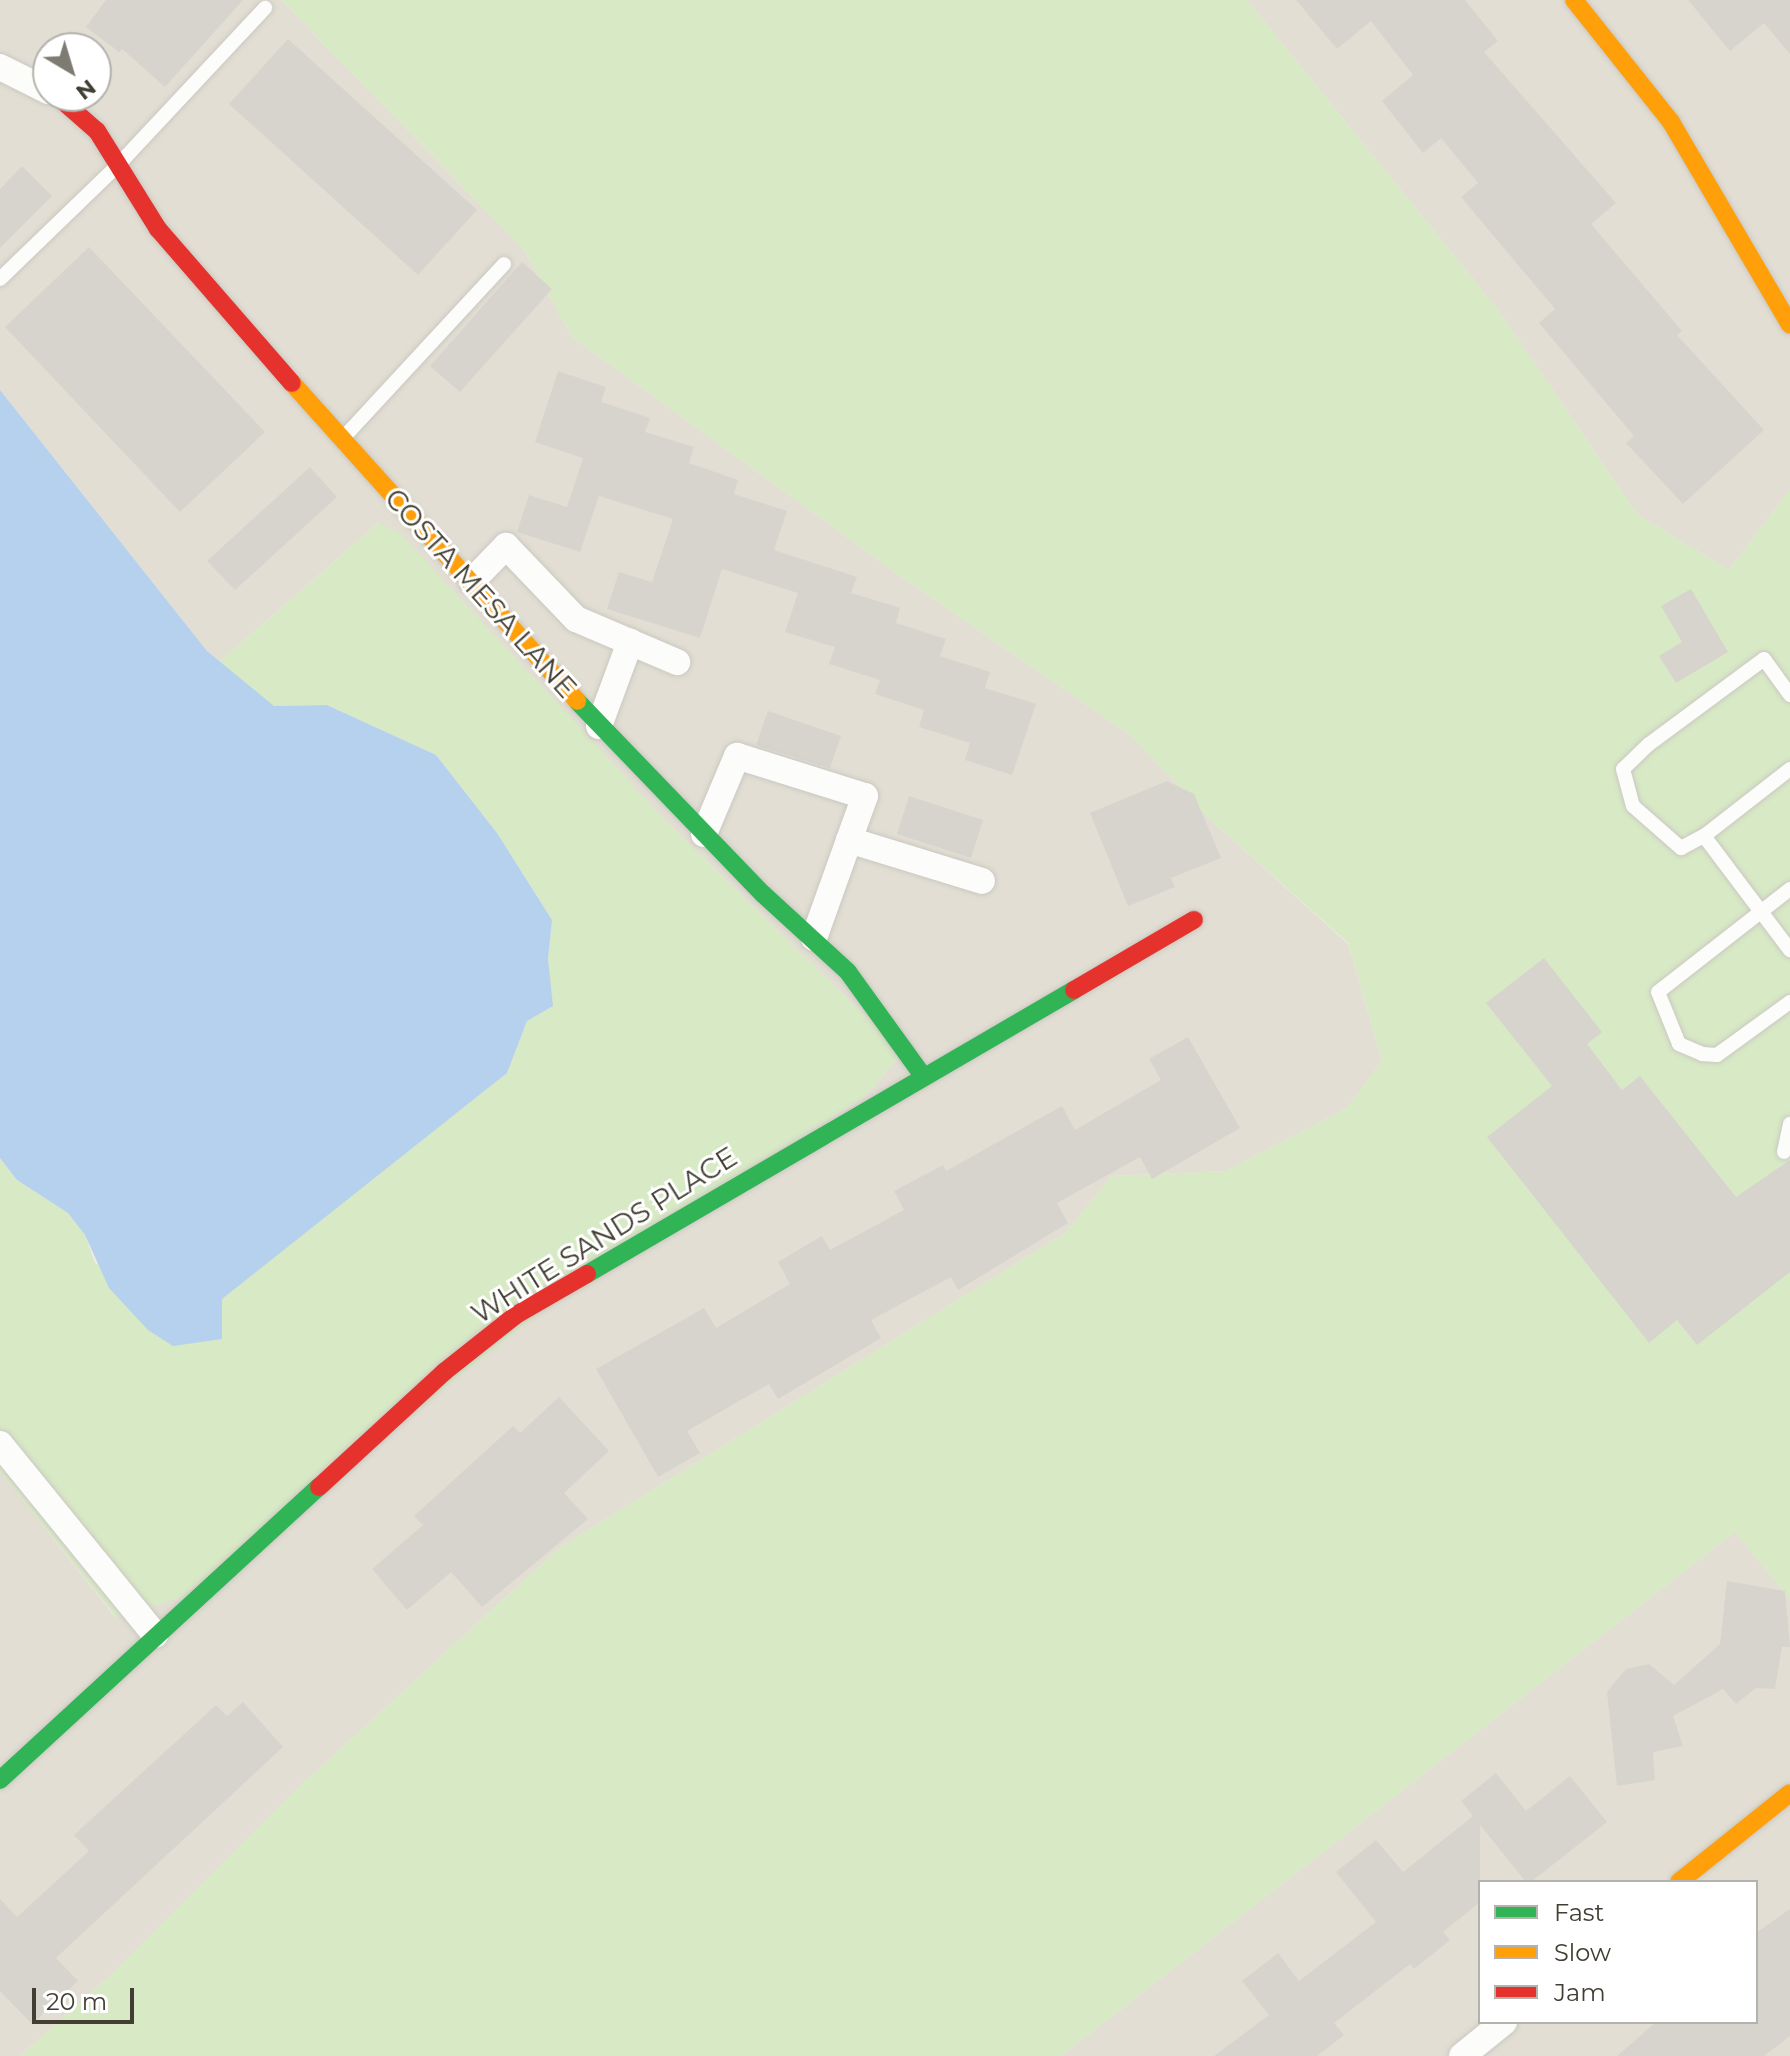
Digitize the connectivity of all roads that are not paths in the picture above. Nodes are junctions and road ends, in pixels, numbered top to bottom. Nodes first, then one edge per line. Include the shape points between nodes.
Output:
1 (1574, 0) edge
2 (265, 8) dead end
3 (0, 67) edge
4 (32, 83) edge
5 (75, 112) edge
6 (119, 164) junction
7 (504, 264) dead end
8 (0, 279) edge
9 (1790, 325) edge
10 (343, 438) junction
11 (472, 581) junction
12 (630, 642) junction
13 (677, 662) dead end
14 (1790, 695) edge
15 (599, 726) junction
16 (1790, 769) edge
17 (704, 834) junction
18 (1704, 836) junction
19 (849, 840) junction
20 (982, 881) dead end
21 (1790, 889) edge
22 (1762, 914) junction
23 (1194, 920) dead end
24 (814, 938) junction
25 (1790, 950) edge
26 (1790, 1002) edge
27 (923, 1076) junction
28 (1790, 1124) edge
29 (1784, 1152) dead end
30 (0, 1444) edge
31 (155, 1635) junction
32 (0, 1780) edge
33 (1790, 1793) edge
34 (1681, 1880) edge
35 (1502, 2024) edge
36 (1462, 2056) edge

1 - 9 street via 1671,122
2 - 6 lane
3 - 4 street
5 - 6 street, COSTA MESA LANE via 97,131
6 - 8 lane
6 - 10 street, COSTA MESA LANE via 158,229
7 - 10 lane
10 - 11 street, COSTA MESA LANE
11 - 12 street via 506,546 553,601 576,619
11 - 15 street, COSTA MESA LANE
12 - 13 street
12 - 15 street
14 - 18 lane via 1764,659 1623,769 1633,806 1654,829 1681,848
15 - 17 street, COSTA MESA LANE
16 - 18 lane
17 - 19 street via 737,756 865,796
17 - 24 street, COSTA MESA LANE
18 - 22 lane
19 - 20 street
19 - 24 street
21 - 22 lane
22 - 25 lane
22 - 26 lane via 1658,992 1665,1017 1679,1044 1717,1055
23 - 27 street, WHITE SANDS PLACE
24 - 27 street, COSTA MESA LANE via 848,972
27 - 31 street, WHITE SANDS PLACE via 516,1315 444,1372
28 - 29 lane
30 - 31 street
31 - 32 street, WHITE SANDS PLACE
33 - 34 street
35 - 36 street

